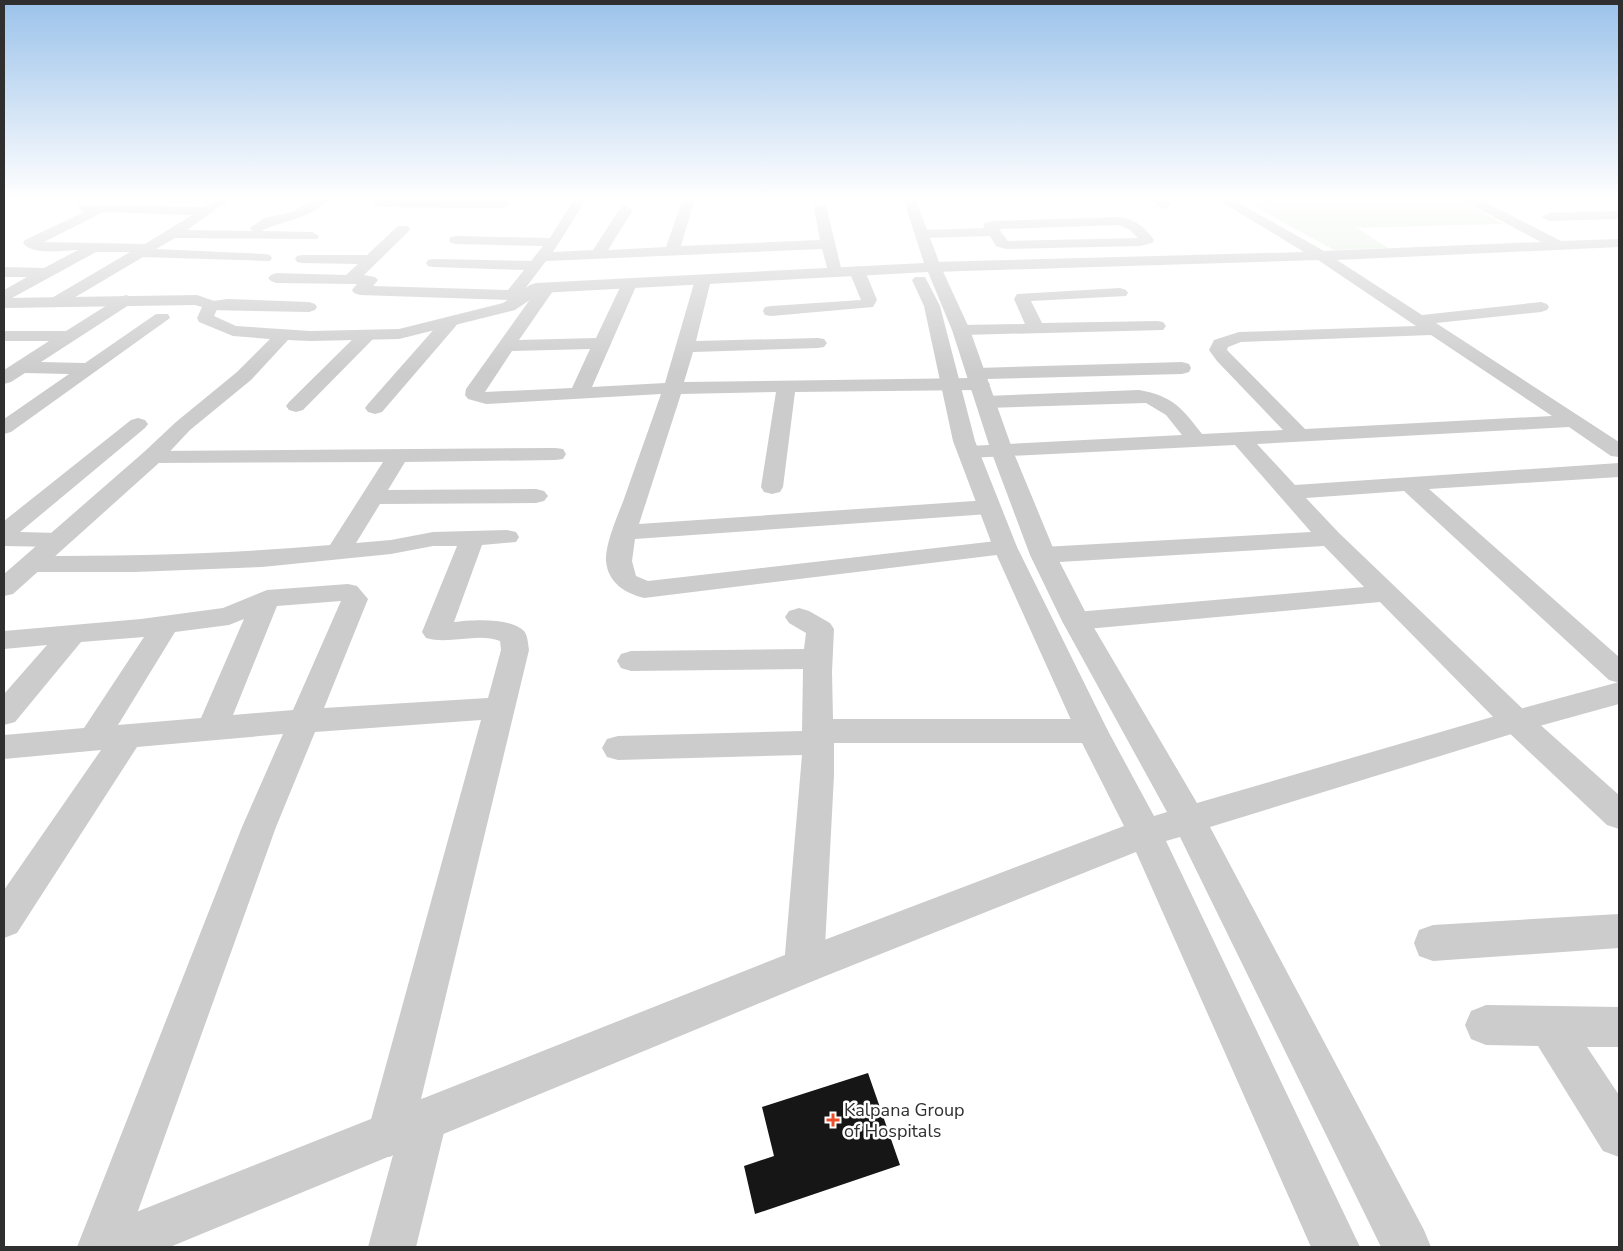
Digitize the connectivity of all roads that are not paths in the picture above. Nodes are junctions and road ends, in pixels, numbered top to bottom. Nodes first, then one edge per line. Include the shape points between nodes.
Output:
1 (73, 256) edge
2 (135, 256) edge
3 (237, 256) edge
4 (375, 256) edge
5 (542, 256) edge
6 (585, 256) edge
7 (831, 256) edge
8 (921, 256) edge
9 (1301, 256) edge
10 (1320, 256) edge
11 (265, 258) dead end
12 (302, 259) dead end
13 (371, 260) junction
14 (538, 262) junction
15 (433, 264) dead end
16 (920, 264) junction
17 (857, 271) junction
18 (4, 272) edge
19 (834, 272) junction
20 (46, 273) junction
21 (276, 278) dead end
22 (351, 279) junction
23 (703, 280) junction
24 (629, 284) junction
25 (547, 288) junction
26 (1120, 293) dead end
27 (519, 295) junction
28 (4, 296) edge
29 (126, 300) junction
30 (4, 302) edge
31 (56, 302) junction
32 (211, 305) junction
33 (361, 306) dead end
34 (309, 307) dead end
35 (389, 307) dead end
36 (1541, 307) dead end
37 (437, 309) dead end
38 (494, 311) junction
39 (770, 311) dead end
40 (162, 318) dead end
41 (449, 323) junction
42 (1427, 325) junction
43 (1157, 326) dead end
44 (1109, 327) junction
45 (1036, 329) junction
46 (961, 330) junction
47 (284, 334) junction
48 (367, 335) junction
49 (4, 336) edge
50 (69, 336) junction
51 (602, 343) junction
52 (818, 343) dead end
53 (506, 346) junction
54 (685, 347) junction
55 (22, 367) junction
56 (1182, 368) dead end
57 (89, 369) junction
58 (1133, 369) junction
59 (4, 378) edge
60 (974, 386) junction
61 (786, 387) junction
62 (672, 388) junction
63 (580, 393) junction
64 (296, 406) dead end
65 (375, 408) dead end
66 (1575, 421) junction
67 (138, 424) dead end
68 (4, 428) edge
69 (1301, 436) junction
70 (1241, 439) junction
71 (1197, 441) junction
72 (1002, 451) junction
73 (1619, 451) edge
74 (969, 452) junction
75 (555, 454) dead end
76 (398, 455) junction
77 (152, 457) junction
78 (1619, 470) edge
79 (1409, 484) junction
80 (772, 487) dead end
81 (1289, 492) junction
82 (536, 496) dead end
83 (372, 497) junction
84 (989, 507) junction
85 (624, 532) junction
86 (4, 533) edge
87 (507, 537) dead end
88 (4, 538) edge
89 (472, 538) junction
90 (1330, 538) junction
91 (57, 540) junction
92 (1005, 547) junction
93 (339, 551) junction
94 (1043, 555) junction
95 (33, 564) junction
96 (4, 588) edge
97 (1386, 593) junction
98 (267, 598) junction
99 (799, 617) dead end
100 (1076, 621) junction
101 (166, 624) junction
102 (73, 634) junction
103 (4, 640) edge
104 (818, 659) junction
105 (631, 661) dead end
106 (1619, 673) edge
107 (1619, 693) edge
108 (500, 708) junction
109 (4, 714) edge
110 (303, 720) junction
111 (1516, 721) junction
112 (212, 728) junction
113 (1092, 731) junction
114 (126, 737) junction
115 (818, 737) junction
116 (92, 740) junction
117 (4, 747) edge
118 (618, 748) dead end
119 (1619, 815) edge
120 (1189, 821) junction
121 (1145, 833) junction
122 (4, 921) edge
123 (1619, 931) edge
124 (1433, 943) dead end
125 (804, 966) junction
126 (1486, 1025) dead end
127 (1549, 1026) junction
128 (1619, 1027) edge
129 (408, 1127) junction
130 (1619, 1135) edge
131 (102, 1247) edge
132 (111, 1247) edge
133 (392, 1247) edge
134 (1336, 1247) edge
135 (1407, 1247) edge

1 - 20 street
2 - 31 street
3 - 11 street
4 - 13 street
5 - 14 street
6 - 14 street
7 - 19 street
8 - 16 street
9 - 16 street
10 - 42 street
12 - 13 street
13 - 22 street
14 - 15 street
14 - 27 street
16 - 17 street
16 - 46 street
16 - 60 street via 932,306
17 - 19 street
17 - 39 street via 869,300 867,304
18 - 20 street
19 - 23 street
20 - 28 street
21 - 22 street
22 - 27 street via 370,280 360,290
23 - 24 street
23 - 54 street
24 - 25 street
24 - 51 street
25 - 27 street via 536,288
25 - 53 street
26 - 45 street via 1023,297
27 - 38 street via 509,307
29 - 31 street
29 - 32 street via 197,300
29 - 50 street
30 - 31 street
32 - 34 street
32 - 47 street via 205,318 233,331
33 - 35 street
36 - 42 street
37 - 38 street
38 - 41 street
40 - 57 street
41 - 48 street via 399,334
41 - 65 street
42 - 66 street
42 - 69 street via 1239,337 1220,344 1218,350 1223,357
43 - 44 street
44 - 45 street
44 - 58 street
45 - 46 street
46 - 60 street
47 - 48 street
47 - 77 street via 244,376 182,426
48 - 64 street
49 - 50 street
50 - 55 street
51 - 53 street
51 - 63 street
52 - 54 street
53 - 63 street via 476,388 475,395 486,398
54 - 62 street
55 - 57 street
55 - 59 street
56 - 58 street
57 - 68 street
58 - 60 street
60 - 61 street
60 - 71 street via 1154,398 1164,402
60 - 72 street
60 - 74 street
61 - 62 street
61 - 80 street
62 - 63 street
62 - 85 street
66 - 69 street
66 - 73 street
67 - 86 street
69 - 70 street
70 - 71 street
70 - 81 street
71 - 72 street
72 - 74 street
72 - 94 street
74 - 84 street
75 - 76 street
76 - 77 street
76 - 83 street
77 - 91 street
78 - 79 street
79 - 81 street
79 - 106 street
81 - 90 street
82 - 83 street
83 - 93 street
84 - 85 street
84 - 92 street
85 - 92 street via 620,561 625,580 644,590
87 - 89 street
88 - 91 street
89 - 93 street via 433,539 391,547
89 - 108 street via 436,632 484,629 502,630 513,636 516,650
90 - 94 street
90 - 97 street
91 - 95 street
92 - 113 street
93 - 95 street via 262,559
94 - 100 street
95 - 96 street
97 - 100 street
97 - 111 street
98 - 101 street via 229,616
98 - 110 street via 348,592 355,599
98 - 112 street
99 - 104 street via 820,630
100 - 120 street
101 - 102 street
101 - 116 street
102 - 103 street
102 - 109 street
104 - 105 street
104 - 115 street
107 - 111 street
108 - 110 street
108 - 129 street
110 - 112 street
110 - 131 street
111 - 119 street
111 - 120 street
112 - 114 street
113 - 115 street
113 - 121 street
114 - 116 street
114 - 122 street
115 - 118 street
115 - 125 street
116 - 117 street
120 - 121 street
120 - 135 street
121 - 125 street
121 - 134 street
123 - 124 street
125 - 129 street
126 - 127 street
127 - 128 street
127 - 130 street
129 - 132 street
129 - 133 street

